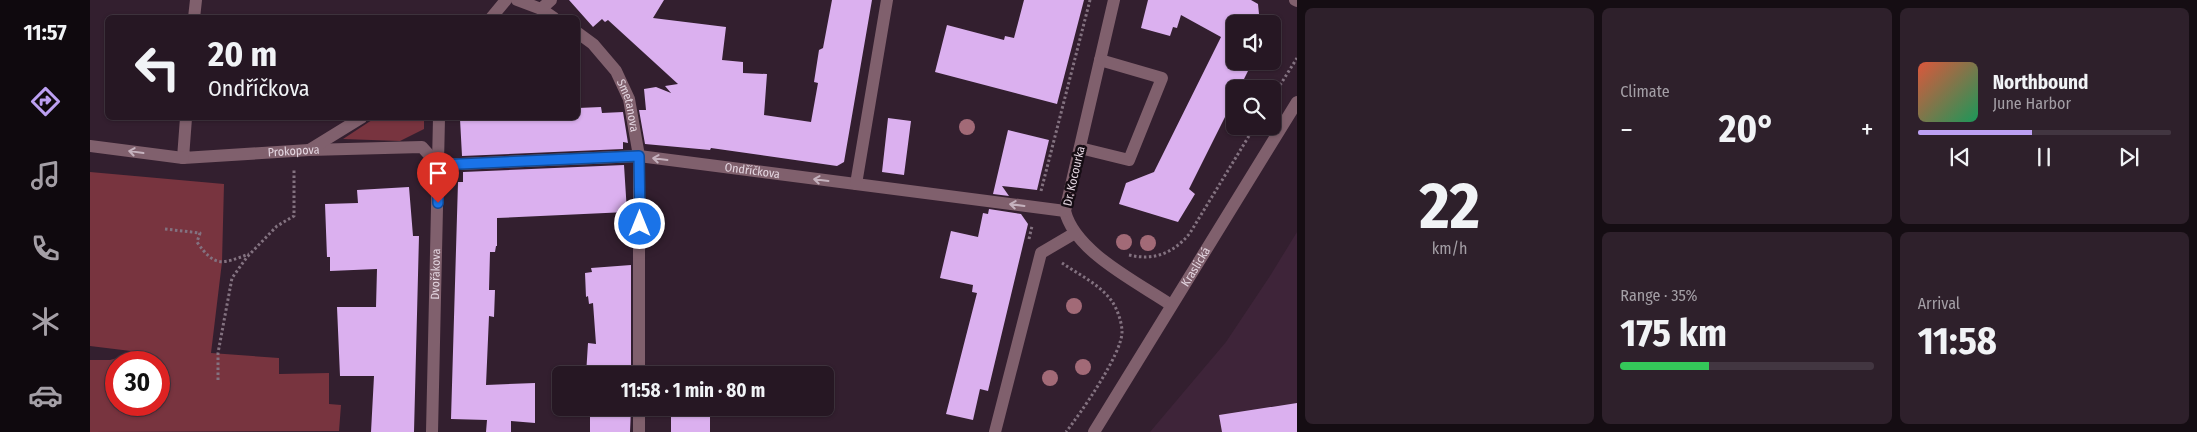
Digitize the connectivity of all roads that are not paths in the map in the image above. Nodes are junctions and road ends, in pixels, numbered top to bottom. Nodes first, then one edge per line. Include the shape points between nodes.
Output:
1 (196, 0) edge
2 (506, 0) edge
3 (517, 0) edge
4 (551, 0) edge
5 (887, 0) edge
6 (1114, 0) edge
7 (541, 9) junction
8 (194, 15) edge
9 (494, 15) edge
10 (550, 15) edge
11 (580, 34) edge
12 (1100, 60) junction
13 (1297, 102) edge
14 (186, 120) edge
15 (358, 120) edge
16 (440, 120) edge
17 (90, 146) edge
18 (1080, 148) junction
19 (309, 150) junction
20 (639, 156) junction
21 (183, 158) junction
22 (438, 165) junction
23 (856, 184) junction
24 (1066, 211) junction
25 (1075, 233) junction
26 (1171, 305) junction
27 (639, 366) edge
28 (639, 416) edge
29 (432, 432) edge
30 (639, 432) edge
31 (995, 432) edge
32 (1094, 432) edge

1 - 8 street
2 - 9 street
3 - 7 street
4 - 7 street
5 - 23 street
6 - 12 street, Dr. Kocourka
7 - 10 street
11 - 20 street, Smetanova via 593,44 616,71 629,99
12 - 18 street, Dr. Kocourka
12 - 18 street via 1162,78 1129,160
13 - 26 street, Kraslická
14 - 21 street
15 - 19 street
16 - 22 street, Dvořákova
21 -> 17 street, Prokopova
18 - 24 street, Dr. Kocourka
19 - 21 street, Prokopova
19 - 22 street, Prokopova via 422,148
20 - 22 street, Ondříčkova
23 -> 20 street, Ondříčkova
20 - 27 street, Smetanova
22 - 29 street, Dvořákova
24 -> 23 street, Ondříčkova
24 - 25 street, Dr. Kocourka
25 - 26 street, Dr. Kocourka via 1104,260
25 - 31 street via 1041,252
26 - 32 street, Kraslická
28 - 30 street

